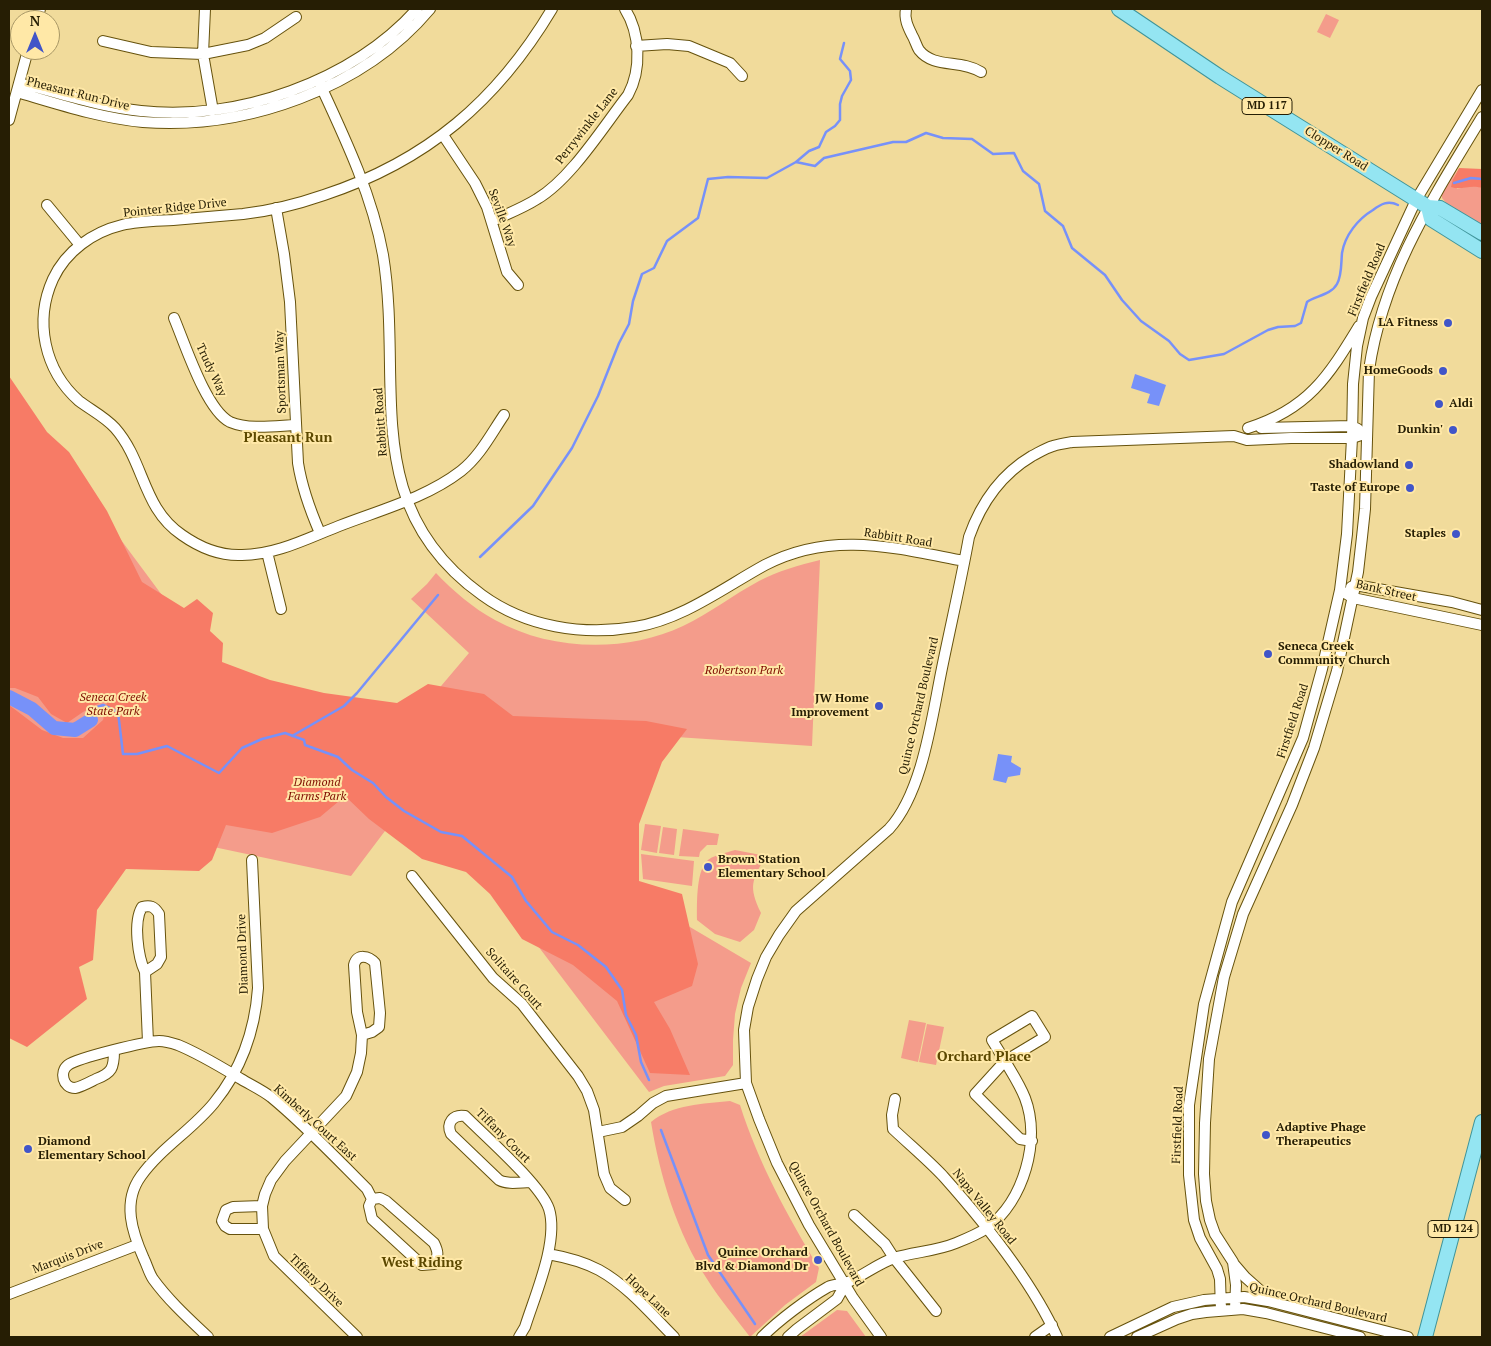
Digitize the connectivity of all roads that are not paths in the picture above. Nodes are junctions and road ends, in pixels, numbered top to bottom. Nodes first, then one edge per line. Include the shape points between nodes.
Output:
1 (205, 9) edge
2 (417, 9) edge
3 (430, 9) edge
4 (552, 9) edge
5 (625, 9) edge
6 (906, 9) edge
7 (1118, 9) edge
8 (296, 17) dead end
9 (103, 41) dead end
10 (636, 46) junction
11 (203, 54) junction
12 (25, 60) edge
13 (981, 72) dead end
14 (742, 76) dead end
15 (320, 84) junction
16 (18, 87) junction
17 (1482, 90) edge
18 (213, 111) junction
19 (1482, 117) edge
20 (9, 120) edge
21 (443, 135) junction
22 (362, 180) junction
23 (1422, 203) junction
24 (47, 205) dead end
25 (276, 208) junction
26 (492, 221) junction
27 (1482, 233) edge
28 (80, 245) junction
29 (1482, 250) edge
30 (518, 285) dead end
31 (174, 318) dead end
32 (1363, 318) junction
33 (504, 415) dead end
34 (295, 425) junction
35 (1352, 426) junction
36 (1248, 428) junction
37 (1367, 433) junction
38 (1234, 436) junction
39 (1352, 438) junction
40 (406, 501) junction
41 (320, 533) junction
42 (267, 552) junction
43 (964, 562) junction
44 (1356, 585) junction
45 (1340, 590) junction
46 (1353, 598) junction
47 (281, 609) dead end
48 (1482, 610) edge
49 (1482, 625) edge
50 (252, 860) dead end
51 (412, 876) dead end
52 (145, 972) junction
53 (362, 1035) junction
54 (148, 1042) junction
55 (114, 1050) junction
56 (1005, 1061) junction
57 (233, 1075) junction
58 (746, 1084) junction
59 (895, 1099) dead end
60 (1482, 1122) edge
61 (598, 1132) junction
62 (311, 1134) junction
63 (1032, 1141) junction
64 (531, 1182) junction
65 (372, 1199) junction
66 (625, 1200) dead end
67 (262, 1206) junction
68 (854, 1215) dead end
69 (986, 1228) junction
70 (263, 1229) junction
71 (137, 1244) junction
72 (548, 1254) junction
73 (894, 1258) junction
74 (1232, 1262) junction
75 (846, 1283) junction
76 (9, 1294) edge
77 (1220, 1298) junction
78 (1235, 1298) junction
79 (1274, 1303) junction
80 (1235, 1309) junction
81 (1221, 1310) junction
82 (936, 1311) dead end
83 (1052, 1325) junction
84 (524, 1336) edge
85 (208, 1337) edge
86 (357, 1337) edge
87 (674, 1337) edge
88 (762, 1337) edge
89 (788, 1337) edge
90 (881, 1337) edge
91 (1034, 1337) edge
92 (1057, 1337) edge
93 (1110, 1337) edge
94 (1138, 1337) edge
95 (1360, 1337) edge
96 (1408, 1337) edge
97 (1425, 1337) edge

1 - 11 street
2 - 15 street, Pheasant Run Drive via 373,47
3 - 15 street, Pheasant Run Drive via 404,36 350,75
4 - 21 street, Pointer Ridge Drive via 513,67 485,99
5 - 10 street, Perrywinkle Lane
6 - 13 street via 907,25 926,58 972,66
7 - 23 main road, Clopper Road / MD 117 via 1212,72
8 - 11 street via 248,45
9 - 11 street via 150,52
10 - 14 street via 689,46 730,63
10 - 26 street, Perrywinkle Lane via 632,88 574,165 537,199
11 - 18 street
12 - 16 street
15 - 16 street, Pheasant Run Drive via 291,102 258,112 215,121 177,123 106,116
15 - 18 street, Pheasant Run Drive
15 - 22 street, Rabbitt Road
16 - 18 street, Pheasant Run Drive via 143,112
16 - 20 street
17 - 23 street, Firstfield Road
19 - 23 street, Firstfield Road
21 - 22 street, Pointer Ridge Drive via 400,162
21 - 26 street, Seville Way via 476,183
22 - 25 street, Pointer Ridge Drive
22 - 40 street, Rabbitt Road via 375,217 383,257 394,452
23 - 27 main road, Clopper Road / MD 117 via 1440,208
23 - 29 main road, Clopper Road / MD 117 via 1431,219
23 - 32 street, Firstfield Road via 1371,296
23 - 37 street, Firstfield Road via 1377,327 1369,370
24 - 28 street
25 - 28 street, Pointer Ridge Drive via 124,224 101,232
25 - 34 street, Sportsman Way via 290,302
26 - 30 street, Seville Way via 507,272
28 - 42 street, Pointer Ridge Drive via 54,275 43,314 47,353 57,376 127,444 158,512 178,533 200,546 226,555
31 - 34 street, Trudy Way via 209,400 220,415 242,425
32 - 35 street, Firstfield Road via 1354,368
32 - 36 street via 1333,368 1306,398 1276,418
33 - 40 street, Pointer Ridge Drive via 464,468 441,485
34 - 41 street, Sportsman Way via 301,481
35 - 36 street, Quince Orchard Boulevard
35 - 37 street, Quince Orchard Boulevard
35 - 39 street, Firstfield Road
36 - 38 street, Quince Orchard Boulevard
37 - 39 street, Quince Orchard Boulevard
37 - 44 street, Firstfield Road via 1365,509
38 - 39 street, Quince Orchard Boulevard via 1247,440
38 - 43 street, Quince Orchard Boulevard via 1072,442 1052,446 1021,463 993,489 974,522
39 - 45 street, Firstfield Road via 1348,534
40 - 41 street, Pointer Ridge Drive
40 - 43 street, Rabbitt Road via 430,545 464,582 517,615 582,630 619,630 666,619 767,564 822,547 879,545
41 - 42 street, Pointer Ridge Drive
42 - 47 street
43 - 58 street, Quince Orchard Boulevard via 926,743 908,801 889,829 796,911 766,957 748,1007 744,1030
44 - 45 street, Bank Street
44 - 46 street, Firstfield Road
44 - 48 street, Bank Street
45 - 46 street, Bank Street
45 - 77 street, Firstfield Road via 1306,729 1234,897 1204,1004 1189,1105 1189,1175 1194,1220 1217,1269
46 - 49 street, Bank Street
46 - 74 street, Firstfield Road via 1338,671 1314,748 1247,903 1232,950 1210,1048 1205,1103 1206,1201 1215,1234
50 - 57 street, Diamond Drive via 258,988 250,1036
51 - 61 street, Solitaire Court via 493,978 522,1004 578,1076 594,1110
52 - 52 street via 137,922 142,907 150,906 159,914 161,957
52 - 54 street
53 - 53 street, Tiffany Drive via 354,965 359,958 365,957 375,963 380,1013 379,1027
53 - 62 street, Tiffany Drive via 357,1072 346,1096
54 - 55 street, Kimberly Court East
54 - 57 street, Kimberly Court East via 171,1042
55 - 55 street, Kimberly Court East via 68,1065 62,1077 68,1086 75,1088 107,1075 114,1061
56 - 56 street via 1045,1037 1032,1016 992,1040
56 - 63 street via 1025,1098
56 - 63 street via 975,1094 1020,1139
57 - 62 street, Kimberly Court East via 270,1096
57 - 71 street, Diamond Drive via 212,1105 152,1162 140,1178 132,1194 130,1210
58 - 61 street via 666,1096 622,1127
58 - 75 street, Quince Orchard Boulevard via 777,1163 809,1225
59 - 69 street, Napa Valley Road via 893,1129 942,1176
60 - 97 main road, MD 124
61 - 66 street, Solitaire Court via 604,1174 610,1188
62 - 65 street, Kimberly Court East via 368,1189
62 - 67 street, Tiffany Drive via 271,1180
63 - 69 street via 1018,1189 1001,1215
64 - 64 street, Tiffany Court via 465,1116 453,1118 449,1123 452,1134 499,1180 505,1183
64 - 72 street, Tiffany Court via 549,1209 551,1238
65 - 65 street, Kimberly Court East via 369,1206 372,1219 422,1265 434,1264 438,1258 434,1243 386,1201
67 - 70 street, Tiffany Drive
67 - 70 street via 232,1207 226,1210 222,1221 230,1229
68 - 73 street via 885,1244
69 - 73 street via 955,1244
69 - 83 street, Napa Valley Road via 1028,1284
70 - 86 street, Tiffany Drive via 279,1262
71 - 76 street, Marquis Drive
71 - 85 street, Diamond Drive via 152,1278 171,1302
72 - 84 street
72 - 87 street, Hope Lane via 599,1270 627,1290
73 - 75 street
73 - 82 street
74 - 78 street, Firstfield Road
74 - 79 street
75 - 88 street via 830,1286
75 - 89 street via 837,1299
75 - 90 street, Quince Orchard Boulevard
77 - 78 street, Quince Orchard Boulevard
77 - 81 street, Firstfield Road
77 - 93 street, Quince Orchard Boulevard via 1173,1307
78 - 79 street, Quince Orchard Boulevard
78 - 80 street, Firstfield Road
79 - 96 street, Quince Orchard Boulevard
80 - 81 street, Quince Orchard Boulevard
80 - 95 street, Quince Orchard Boulevard via 1266,1313
81 - 94 street, Quince Orchard Boulevard via 1177,1319
83 - 91 street
83 - 92 street, Napa Valley Road

